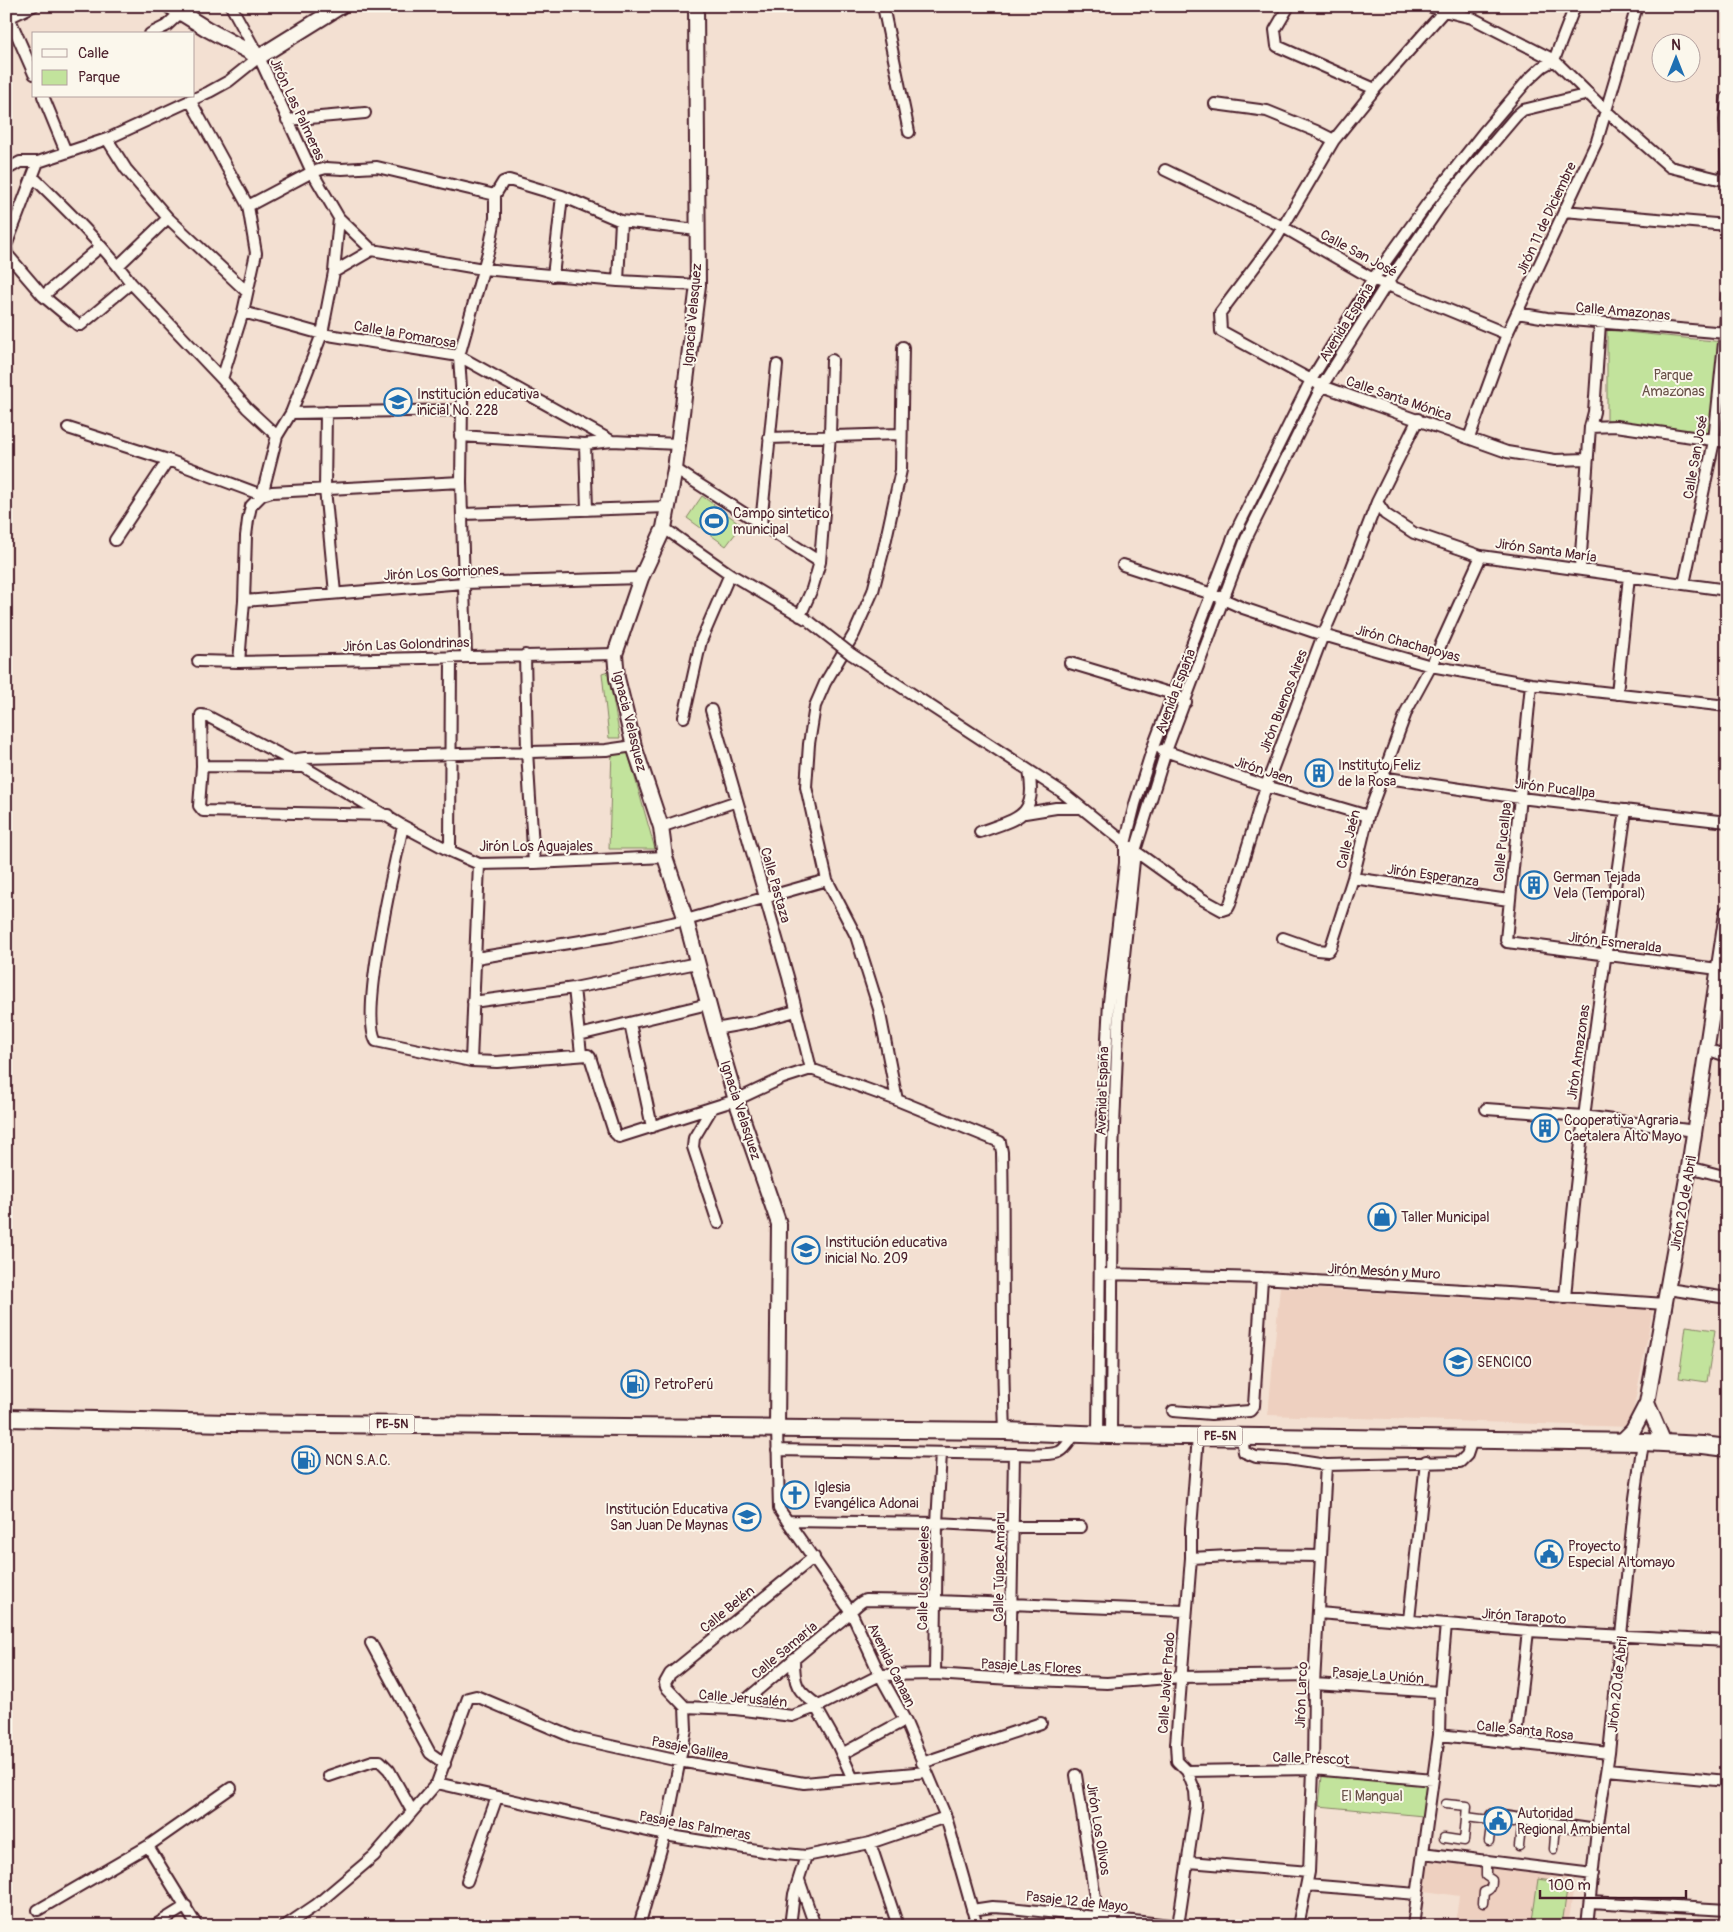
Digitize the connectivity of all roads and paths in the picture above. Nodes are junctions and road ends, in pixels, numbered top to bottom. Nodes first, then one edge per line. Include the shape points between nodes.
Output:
1 (33, 6) edge
2 (231, 6) edge
3 (696, 6) edge
4 (883, 6) edge
5 (1289, 6) edge
6 (1428, 6) edge
7 (1475, 6) edge
8 (1575, 6) edge
9 (1637, 6) edge
10 (333, 8) edge
11 (175, 10) edge
12 (1444, 12) junction
13 (8, 18) edge
14 (1472, 18) junction
15 (154, 32) edge
16 (259, 58) junction
17 (1554, 60) junction
18 (32, 70) edge
19 (1375, 89) junction
20 (1589, 94) junction
21 (1727, 97) edge
22 (44, 98) edge
23 (194, 98) edge
24 (195, 98) edge
25 (190, 100) junction
26 (1215, 104) dead end
27 (1606, 111) junction
28 (365, 113) dead end
29 (286, 120) junction
30 (909, 132) dead end
31 (107, 139) junction
32 (1334, 140) junction
33 (66, 152) junction
34 (6, 160) edge
35 (20, 162) junction
36 (38, 162) junction
37 (6, 170) edge
38 (1165, 170) dead end
39 (312, 172) junction
40 (33, 177) junction
41 (1726, 180) edge
42 (1440, 188) junction
43 (1727, 189) edge
44 (1450, 194) junction
45 (495, 195) junction
46 (562, 196) junction
47 (248, 206) junction
48 (1564, 211) junction
49 (168, 218) junction
50 (339, 218) junction
51 (621, 221) junction
52 (1727, 225) edge
53 (1284, 227) junction
54 (698, 230) junction
55 (100, 247) junction
56 (372, 250) junction
57 (118, 266) junction
58 (483, 269) junction
59 (334, 272) junction
60 (553, 276) junction
61 (1373, 280) junction
62 (618, 281) junction
63 (131, 283) junction
64 (698, 285) junction
65 (1386, 285) junction
66 (247, 292) junction
67 (1727, 295) edge
68 (43, 296) junction
69 (243, 312) junction
70 (1517, 313) junction
71 (1600, 322) junction
72 (1726, 333) edge
73 (322, 334) junction
74 (1507, 334) junction
75 (903, 347) dead end
76 (459, 356) junction
77 (832, 360) dead end
78 (777, 365) dead end
79 (222, 379) junction
80 (1311, 380) junction
81 (1322, 386) junction
82 (462, 410) junction
83 (326, 412) junction
84 (291, 413) junction
85 (1418, 419) junction
86 (1590, 427) junction
87 (68, 428) dead end
88 (900, 434) junction
89 (830, 435) junction
90 (277, 436) junction
91 (460, 436) junction
92 (769, 438) junction
93 (1469, 438) junction
94 (612, 441) junction
95 (1714, 441) junction
96 (1727, 442) edge
97 (585, 444) junction
98 (678, 444) junction
99 (1588, 459) junction
100 (168, 460) junction
101 (675, 469) junction
102 (461, 482) junction
103 (325, 489) junction
104 (262, 495) junction
105 (1377, 502) junction
106 (667, 507) junction
107 (587, 510) junction
108 (463, 514) junction
109 (761, 524) junction
110 (664, 528) junction
111 (115, 540) dead end
112 (1481, 556) junction
113 (820, 562) junction
114 (1123, 565) dead end
115 (1580, 568) junction
116 (730, 574) junction
117 (1629, 576) junction
118 (641, 578) junction
119 (463, 583) junction
120 (1684, 584) junction
121 (1727, 590) edge
122 (335, 593) junction
123 (1212, 594) junction
124 (1223, 599) junction
125 (244, 601) junction
126 (800, 616) junction
127 (1323, 635) junction
128 (615, 654) junction
129 (466, 655) junction
130 (525, 655) junction
131 (451, 657) junction
132 (198, 661) dead end
133 (239, 662) junction
134 (1070, 663) dead end
135 (1431, 666) junction
136 (1531, 684) junction
137 (1173, 694) junction
138 (1617, 694) junction
139 (1186, 702) junction
140 (1727, 706) edge
141 (711, 710) dead end
142 (684, 717) dead end
143 (634, 746) junction
144 (1153, 747) junction
145 (526, 751) junction
146 (1166, 751) junction
147 (451, 755) junction
148 (290, 760) junction
149 (202, 766) junction
150 (304, 767) junction
151 (1029, 771) junction
152 (1381, 777) junction
153 (1266, 786) junction
154 (1520, 798) junction
155 (737, 801) junction
156 (1081, 808) junction
157 (1626, 810) junction
158 (1025, 813) junction
159 (388, 815) junction
160 (1368, 816) junction
161 (1727, 822) edge
162 (404, 826) junction
163 (661, 827) junction
164 (980, 832) dead end
165 (1126, 844) junction
166 (450, 851) junction
167 (1134, 852) junction
168 (665, 857) junction
169 (534, 863) junction
170 (479, 864) junction
171 (1353, 878) junction
172 (828, 880) junction
173 (764, 897) junction
174 (1509, 900) junction
175 (1727, 914) edge
176 (686, 920) junction
177 (1284, 938) dead end
178 (1508, 942) joint
179 (1724, 945) edge
180 (1605, 955) junction
181 (476, 958) junction
182 (697, 963) junction
183 (1718, 969) junction
184 (574, 988) junction
185 (473, 1002) junction
186 (708, 1004) junction
187 (796, 1010) junction
188 (630, 1023) junction
189 (715, 1029) junction
190 (579, 1035) junction
191 (1706, 1049) junction
192 (582, 1054) junction
193 (1727, 1056) edge
194 (471, 1061) junction
195 (811, 1069) junction
196 (736, 1100) junction
197 (897, 1100) junction
198 (712, 1108) junction
199 (1486, 1109) dead end
200 (1583, 1116) junction
201 (652, 1127) junction
202 (1695, 1131) junction
203 (1689, 1167) junction
204 (1727, 1177) edge
205 (718, 1223) dead end
206 (1100, 1274) junction
207 (1112, 1274) junction
208 (1262, 1278) junction
209 (1668, 1289) junction
210 (1566, 1298) junction
211 (1727, 1298) edge
212 (1665, 1304) junction
213 (1647, 1403) junction
214 (1174, 1410) dead end
215 (6, 1418) edge
216 (1208, 1427) junction
217 (777, 1428) junction
218 (1005, 1431) junction
219 (1075, 1433) junction
220 (1104, 1434) junction
221 (1242, 1436) junction
222 (1472, 1440) junction
223 (1727, 1440) edge
224 (1621, 1442) junction
225 (1643, 1442) junction
226 (1664, 1443) junction
227 (1703, 1445) junction
228 (1727, 1448) edge
229 (777, 1450) junction
230 (941, 1453) junction
231 (1014, 1454) junction
232 (1426, 1461) junction
233 (1326, 1465) junction
234 (787, 1521) junction
235 (937, 1523) junction
236 (1081, 1526) dead end
237 (1013, 1527) junction
238 (1320, 1556) junction
239 (814, 1557) junction
240 (1191, 1558) junction
241 (936, 1601) junction
242 (1012, 1604) junction
243 (1185, 1611) junction
244 (851, 1612) junction
245 (1319, 1613) junction
246 (1409, 1620) junction
247 (1446, 1624) junction
248 (1528, 1631) junction
249 (1622, 1636) junction
250 (1727, 1641) edge
251 (370, 1642) dead end
252 (794, 1658) junction
253 (935, 1674) junction
254 (880, 1675) junction
255 (1180, 1677) junction
256 (1010, 1680) junction
257 (1314, 1680) junction
258 (1440, 1692) junction
259 (818, 1706) junction
260 (685, 1707) junction
261 (735, 1709) junction
262 (905, 1720) junction
263 (1042, 1723) dead end
264 (1438, 1735) junction
265 (1515, 1744) junction
266 (1609, 1753) junction
267 (842, 1754) junction
268 (679, 1761) junction
269 (445, 1764) junction
270 (924, 1767) junction
271 (1313, 1769) junction
272 (1607, 1770) junction
273 (1187, 1771) junction
274 (1076, 1774) dead end
275 (328, 1776) dead end
276 (852, 1777) junction
277 (1433, 1780) junction
278 (1727, 1781) edge
279 (437, 1783) junction
280 (231, 1788) dead end
281 (498, 1797) junction
282 (1446, 1804) dead end
283 (412, 1811) junction
284 (946, 1817) junction
285 (1466, 1818) junction
286 (1492, 1818) junction
287 (1522, 1821) junction
288 (1556, 1826) junction
289 (1598, 1830) junction
290 (1573, 1833) dead end
291 (666, 1835) junction
292 (1444, 1838) dead end
293 (1489, 1840) dead end
294 (870, 1843) junction
295 (148, 1846) junction
296 (1519, 1846) dead end
297 (1554, 1849) dead end
298 (1423, 1853) junction
299 (806, 1856) junction
300 (1486, 1859) junction
301 (1189, 1862) junction
302 (1309, 1872) junction
303 (1593, 1874) junction
304 (799, 1880) junction
305 (467, 1881) dead end
306 (1307, 1885) junction
307 (1416, 1894) junction
308 (1590, 1902) junction
309 (1483, 1904) dead end
310 (186, 1906) junction
311 (38, 1910) dead end
312 (972, 1910) junction
313 (1727, 1910) edge
314 (1098, 1917) junction
315 (154, 1926) edge
316 (198, 1926) edge
317 (284, 1926) edge
318 (638, 1926) edge
319 (790, 1926) edge
320 (815, 1926) edge
321 (898, 1926) edge
322 (977, 1926) edge
323 (1179, 1926) edge
324 (1298, 1926) edge
325 (1413, 1926) edge
326 (1586, 1926) edge

1 - 13 street
2 - 16 street, Jirón Las Palmeras
3 - 54 main road, Ignacia Velasquez
4 - 30 street
5 - 19 street via 1275,30 1277,46
6 - 12 street
7 - 14 street
8 - 17 street
9 - 27 street, Jirón 11 de Diciembre
10 - 16 main road
11 - 15 street via 166,26
11 - 16 main road
12 - 14 street
12 - 19 street
13 - 18 street
14 - 17 street
16 - 24 street via 229,81
16 - 29 street, Jirón Las Palmeras
17 - 20 street
17 - 42 street, Avenida España via 1528,80
19 - 32 street
20 - 27 street
20 - 44 street, Avenida España via 1523,110
21 - 41 street
22 - 33 street
23 - 25 street
25 - 31 street
25 - 47 street
26 - 32 street via 1267,110
27 - 41 street via 1670,167
27 - 48 street, Jirón 11 de Diciembre via 1597,140
28 - 29 street
29 - 39 street, Jirón Las Palmeras
31 - 33 street
31 - 49 street via 126,169
32 - 53 street
33 - 36 street
34 - 35 street
35 - 36 street
35 - 37 street
36 - 40 street
38 - 53 street, Calle San José
39 - 45 street via 326,168 377,167
39 - 47 street
39 - 50 street, Jirón Las Palmeras
40 - 55 street
40 - 68 street via 6,246 7,254
41 - 43 street
42 - 44 street
42 - 61 street, Avenida España
44 - 65 street, Avenida España
45 - 46 street via 503,182 509,180
45 - 58 street via 495,218
46 - 51 street
46 - 60 street
47 - 66 street via 256,253
48 - 52 street
48 - 70 street, Jirón 11 de Diciembre
49 - 57 street
49 - 66 street
50 - 56 street, Jirón Las Palmeras
50 - 59 street
51 - 54 street
51 - 62 street
53 - 61 street, Calle San José
53 - 80 street, Calle Santa Mónica via 1220,312 1221,331
54 - 64 main road, Ignacia Velasquez
55 - 57 street
55 - 68 street
56 - 58 street
56 - 59 street
57 - 63 street
58 - 60 street
58 - 76 street
59 - 73 street
60 - 62 street
61 - 65 street, Calle San José
61 - 80 street, Avenida España
62 - 64 street
63 - 68 street via 81,325
63 - 79 street
64 - 98 main road, Ignacia Velasquez
65 - 74 street, Calle San José
65 - 81 street, Avenida España
66 - 69 street
67 - 72 street, Calle San José
69 - 73 street, Calle la Pomarosa
69 - 79 street
70 - 71 street, Calle Amazonas
70 - 74 street, Jirón 11 de Diciembre
71 - 72 street, Calle Amazonas
71 - 86 street via 1594,412
72 - 95 street, Calle San José
73 - 76 street, Calle la Pomarosa
73 - 84 street
74 - 93 street, Jirón 11 de Diciembre
75 - 88 street
76 - 82 street
76 - 94 street, Calle la Pomarosa
77 - 89 street
78 - 92 street
79 - 90 street
80 - 81 street, Calle Santa Mónica
80 - 123 street, Avenida España via 1235,533
81 - 85 street, Calle Santa Mónica
81 - 124 street, Avenida España via 1246,539
82 - 83 street
82 - 91 street
83 - 84 street
83 - 103 street
84 - 90 street
85 - 93 street, Calle Santa Mónica
85 - 105 street, Jirón Buenos Aires
86 - 95 street via 1616,426
86 - 99 street
87 - 100 street
88 - 89 street
88 - 172 street via 901,470 873,591 815,706 806,787
89 - 92 street
89 - 113 street
90 - 104 street
91 - 97 street
91 - 102 street
92 - 109 street
93 - 99 street, Calle Santa Mónica via 1507,452 1556,460
94 - 97 street
94 - 98 street
95 - 96 street
95 - 120 street, Calle San José
97 - 107 street
98 - 101 main road, Ignacia Velasquez
99 - 115 street
100 - 104 street
100 - 111 street
101 - 106 main road, Ignacia Velasquez
101 - 109 street
102 - 103 street
102 - 108 street
103 - 104 street
103 - 122 street
104 - 125 street via 251,506 248,520
105 - 112 street, Jirón Santa María via 1385,514 1414,533
105 - 127 street, Jirón Buenos Aires
106 - 107 street
106 - 110 main road, Ignacia Velasquez
107 - 108 street
108 - 119 street
109 - 113 street
110 - 116 street
110 - 118 main road, Ignacia Velasquez
112 - 115 street, Jirón Santa María
112 - 135 street, Calle Jaén
113 - 126 street
114 - 123 street, Jirón Chachapoyas
115 - 117 street, Jirón Santa María
116 - 126 street
116 - 142 street via 702,641
117 - 120 street, Jirón Santa María
117 - 138 street
118 - 119 street, Jirón Los Gorriones
118 - 128 main road, Ignacia Velasquez
119 - 122 street, Jirón Los Gorriones
119 - 129 street
120 - 121 street, Jirón Santa María
122 - 125 street, Jirón Los Gorriones
123 - 124 street, Jirón Chachapoyas
123 - 137 street, Avenida España
124 - 127 street, Jirón Chachapoyas
124 - 139 street, Avenida España
125 - 133 street
126 - 151 street, bridge via 851,654
127 - 135 street, Jirón Chachapoyas
127 - 153 street, Jirón Buenos Aires
128 - 130 street, Jirón Las Golondrinas
128 - 143 main road, Ignacia Velasquez via 616,678
129 - 130 street, Jirón Las Golondrinas
129 - 131 street, Jirón Las Golondrinas
130 - 145 street
131 - 133 street, Jirón Las Golondrinas
131 - 147 street
132 - 133 street, Jirón Las Golondrinas
134 - 137 street
135 - 136 street, Jirón Chachapoyas
135 - 152 street, Calle Jaén via 1407,710
136 - 138 street, Jirón Chachapoyas
136 - 154 street, Calle Pucallpa
137 - 139 street
137 - 144 street, Avenida España
138 - 140 street, Jirón Chachapoyas
139 - 146 street, Avenida España
141 - 155 street, Calle Pastaza
143 - 145 street via 606,750
143 - 163 main road, Ignacia Velasquez
144 - 146 street, Jirón Jaen
144 - 165 street, Avenida España
145 - 147 street
145 - 169 street
146 - 153 street, Jirón Jaen
146 - 167 street, Avenida España
147 - 148 street
147 - 166 street
148 - 149 street, Jirón Los Aguajales via 204,714 201,715
148 - 150 street, Jirón Los Aguajales
149 - 150 street
149 - 159 street via 199,806 203,811
150 - 159 street, Jirón Los Aguajales
151 - 156 street
151 - 158 street via 1031,792
152 - 154 street, Jirón Pucallpa
152 - 160 street, Calle Jaén
153 - 160 street, Jirón Jaen
153 - 167 street, Jirón Buenos Aires via 1228,908 1222,910 1202,899
154 - 157 street, Jirón Pucallpa
154 - 174 street, Calle Pucallpa
155 - 163 street
155 - 173 street, Calle Pastaza
156 - 158 street
156 - 165 street
157 - 161 street, Jirón Pucallpa
157 - 180 street, Jirón Amazonas
158 - 164 street
159 - 162 street, Jirón Los Aguajales
160 - 171 street, Calle Jaén
162 - 166 street, Jirón Los Aguajales
162 - 194 street via 383,921 372,1030 376,1040 383,1043
163 - 168 main road, Ignacia Velasquez
165 - 167 street
165 - 206 street, Avenida España via 1109,1002 1101,1150
166 - 170 street, Jirón Los Aguajales
167 - 207 street, Avenida España via 1119,1004
168 - 169 street, Jirón Los Aguajales
168 - 176 main road, Ignacia Velasquez
169 - 170 street, Jirón Los Aguajales
170 - 181 street
171 - 174 street, Jirón Esperanza
171 - 177 street, Calle Jaén via 1328,950 1317,950
172 - 173 street
172 - 197 street via 856,936 879,1009
173 - 176 street
173 - 187 street, Calle Pastaza
174 - 178 street, Calle Pucallpa
175 - 179 main road, Jirón 20 de Abril
176 - 181 street via 612,936
176 - 182 main road, Ignacia Velasquez
178 - 180 street, Jirón Esmeralda
179 - 183 main road, Jirón 20 de Abril
180 - 183 street, Jirón Esmeralda
180 - 200 street, Jirón Amazonas
181 - 185 street
182 - 184 street
182 - 186 main road, Ignacia Velasquez
183 - 191 main road, Jirón 20 de Abril
184 - 185 street
184 - 190 street
185 - 194 street
186 - 188 street
186 - 189 main road, Ignacia Velasquez
187 - 189 street
187 - 195 street, Calle Pastaza
188 - 190 street
188 - 201 street
189 - 196 main road, Ignacia Velasquez
190 - 192 street
191 - 193 street
191 - 202 main road, Jirón 20 de Abril
192 - 194 street via 497,1062
192 - 201 street via 590,1058 616,1136
195 - 196 street
195 - 197 street
196 - 198 street
196 - 217 main road, Ignacia Velasquez via 778,1224
197 - 218 street via 1001,1144
198 - 201 street
198 - 205 street via 694,1138 693,1147
199 - 200 street
200 - 202 street
200 - 210 street, Jirón Amazonas
202 - 203 main road, Jirón 20 de Abril
203 - 204 street
203 - 209 main road, Jirón 20 de Abril
206 - 207 street, Jirón Mesón y Muro
206 - 220 street, Avenida España
207 - 208 street, Jirón Mesón y Muro
207 - 220 street, Avenida España
208 - 210 street, Jirón Mesón y Muro
208 - 216 street via 1254,1406 1250,1411
209 - 211 street
209 - 212 main road, Jirón 20 de Abril
210 - 212 street, Jirón Mesón y Muro
212 - 213 main road, Jirón 20 de Abril
213 - 224 main road, Jirón 20 de Abril via 1633,1430
213 - 226 main road
214 - 216 street
215 - 217 highway, PE-5N
216 - 220 highway, PE-5N
216 - 221 highway, PE-5N
216 - 240 street, Calle Javier Prado via 1191,1528
217 - 218 highway, PE-5N
217 - 229 street, Avenida Canaan
218 - 219 highway, PE-5N
219 - 220 highway, PE-5N
219 - 231 street via 1059,1452
221 - 222 highway, PE-5N
221 - 233 street via 1246,1454
222 - 224 highway, PE-5N
222 - 232 street via 1467,1455 1460,1462
223 - 227 highway, PE-5N
224 - 225 highway, PE-5N
225 - 226 highway, PE-5N
225 - 249 street, Jirón 20 de Abril
226 - 227 highway, PE-5N
227 - 228 highway, PE-5N
229 - 230 street
229 - 234 street, Avenida Canaan via 778,1504
230 - 231 street
230 - 235 street, Calle Los Claveles
231 - 237 street, Calle Túpac Amaru
232 - 233 street
232 - 246 street
233 - 238 street, Jirón Larco
234 - 235 street
234 - 239 street, Avenida Canaan
235 - 237 street
235 - 241 street, Calle Los Claveles
236 - 237 street
237 - 242 street, Calle Túpac Amaru
238 - 240 street
238 - 245 street, Jirón Larco
239 - 244 street, Avenida Canaan
239 - 260 street, Calle Belén via 670,1674 666,1687
240 - 243 street, Calle Javier Prado
241 - 242 street, Calle Samaría
241 - 244 street, Calle Samaría via 865,1600
241 - 253 street, Calle Los Claveles
242 - 243 street, Calle Samaría
242 - 256 street, Calle Túpac Amaru
243 - 255 street, Calle Javier Prado
244 - 252 street, Calle Samaría
244 - 254 street, Avenida Canaan
245 - 246 street, Jirón Tarapoto
245 - 257 street, Jirón Larco
246 - 247 street, Jirón Tarapoto
247 - 248 street, Jirón Tarapoto
247 - 258 street
248 - 249 street, Jirón Tarapoto
248 - 265 street
249 - 250 street, Jirón Tarapoto
249 - 266 street, Jirón 20 de Abril
251 - 269 street via 430,1753
252 - 259 street via 794,1675 799,1689
252 - 261 street, Calle Samaría
253 - 254 street, Pasaje Las Flores
253 - 256 street, Pasaje Las Flores
254 - 259 street, Calle Jerusalén
254 - 262 street, Avenida Canaan
255 - 256 street, Pasaje Las Flores via 1107,1683
255 - 257 street, Pasaje Las Flores
255 - 273 street, Calle Javier Prado via 1177,1761
257 - 258 street, Pasaje La Unión
257 - 271 street, Jirón Larco
258 - 264 street
259 - 261 street, Calle Jerusalén via 792,1716
259 - 267 street
260 - 261 street, Calle Jerusalén
260 - 268 street via 686,1728
262 - 267 street
262 - 270 street, Avenida Canaan
263 - 270 street, Pasaje Galilea
264 - 265 street, Calle Santa Rosa
264 - 277 street
265 - 266 street, Calle Santa Rosa
266 - 272 street, Jirón 20 de Abril
267 - 276 street
268 - 269 street, Pasaje Galilea via 575,1738 476,1696 468,1698
268 - 276 street, Pasaje Galilea via 804,1783
268 - 291 street
269 - 279 street
270 - 276 street, Pasaje Galilea
270 - 284 street, Avenida Canaan
271 - 273 street, Calle Prescot
271 - 277 street, Calle Prescot
271 - 302 street, Jirón Larco
272 - 278 street
272 - 289 street, Jirón 20 de Abril
273 - 301 street, Calle Javier Prado via 1196,1804
274 - 314 street, Jirón Los Olivos
275 - 283 street via 380,1761 389,1770
277 - 298 street
279 - 281 street, Pasaje las Palmeras
279 - 283 street
280 - 295 street
281 - 291 street, Pasaje las Palmeras
281 - 305 street
282 - 285 street via 1467,1806
283 - 317 street via 374,1856 316,1905
284 - 294 street, Pasaje las Palmeras
284 - 312 street, Avenida Canaan
285 - 286 street
285 - 292 street via 1464,1841
286 - 287 street
286 - 293 street
287 - 288 street
287 - 296 street
288 - 289 street
288 - 290 street
288 - 297 street
289 - 303 street, Jirón 20 de Abril
291 - 299 street, Pasaje las Palmeras
291 - 318 street
294 - 299 street, Pasaje las Palmeras
294 - 321 street
295 - 310 street
295 - 311 street
298 - 300 street
298 - 307 street
299 - 304 street
300 - 303 street
300 - 309 street via 1486,1876 1492,1884 1484,1892
301 - 302 street
301 - 323 street, Calle Javier Prado
302 - 306 street, Jirón Larco
303 - 308 street, Jirón 20 de Abril
304 - 319 street
304 - 320 street
306 - 307 street
306 - 324 street, Jirón Larco
307 - 325 street
308 - 313 street
308 - 326 street, Jirón 20 de Abril
310 - 315 street
310 - 316 street
312 - 314 street, Pasaje 12 de Mayo via 992,1907
312 - 322 street, Avenida Canaan
314 - 323 street, Pasaje 12 de Mayo

